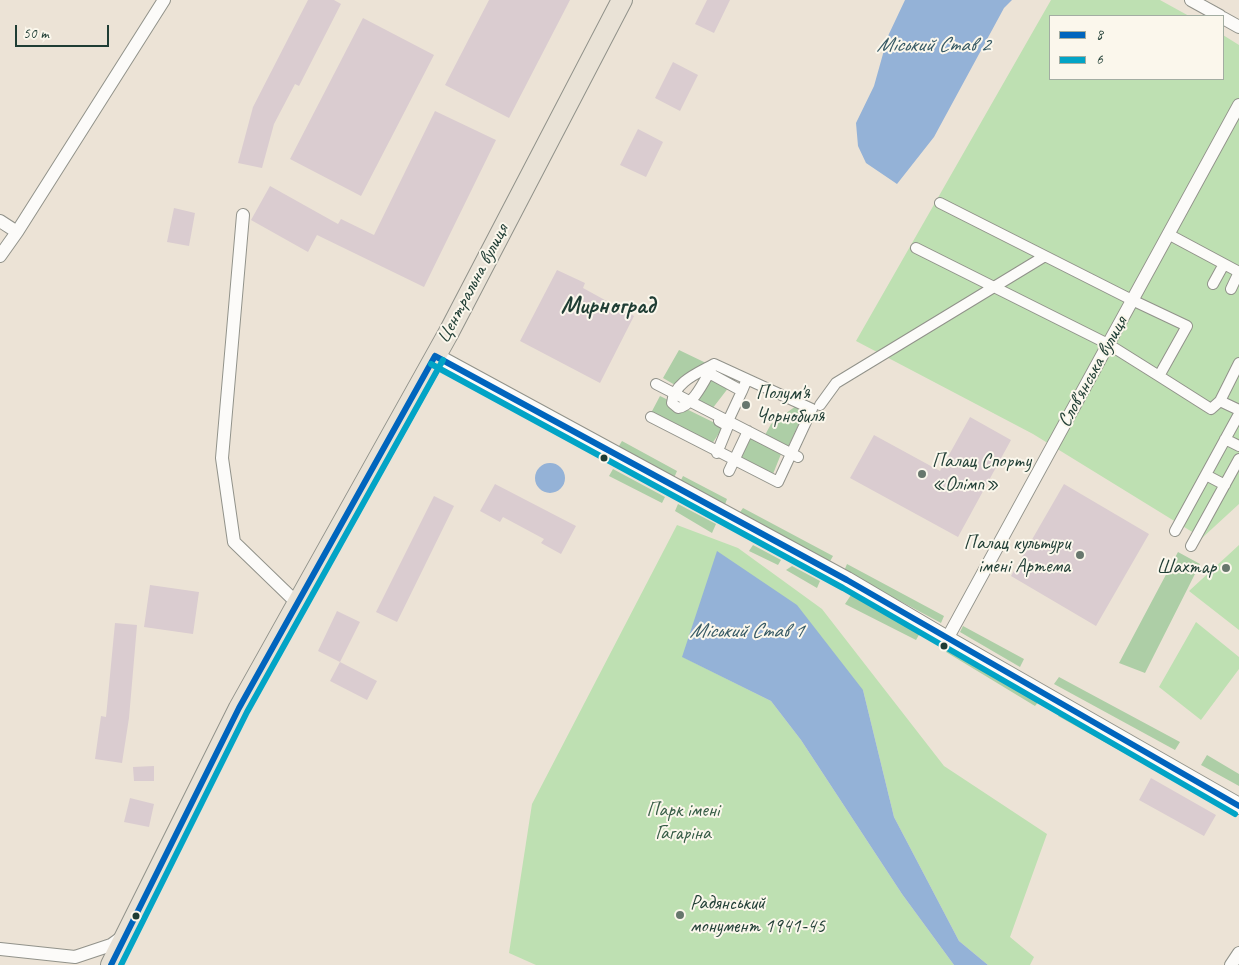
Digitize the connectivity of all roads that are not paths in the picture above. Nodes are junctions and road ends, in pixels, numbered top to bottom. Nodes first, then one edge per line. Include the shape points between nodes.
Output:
1 (164, 0) edge
2 (622, 0) edge
3 (1191, 0) edge
4 (1218, 15) edge
5 (1224, 18) edge
6 (1239, 27) edge
7 (1239, 105) edge
8 (940, 203) dead end
9 (243, 215) dead end
10 (0, 221) edge
11 (17, 232) junction
12 (1168, 234) junction
13 (916, 248) dead end
14 (0, 256) edge
15 (1045, 256) junction
16 (1224, 264) junction
17 (1239, 272) edge
18 (1213, 284) dead end
19 (994, 287) junction
20 (1231, 289) dead end
21 (1132, 300) junction
22 (1108, 344) junction
23 (435, 356) junction
24 (1239, 363) edge
25 (711, 368) junction
26 (1159, 376) junction
27 (747, 379) junction
28 (656, 384) dead end
29 (742, 391) junction
30 (1220, 401) junction
31 (690, 402) junction
32 (820, 405) dead end
33 (707, 410) junction
34 (1239, 410) edge
35 (1239, 414) edge
36 (651, 417) dead end
37 (728, 421) junction
38 (748, 431) junction
39 (1225, 439) junction
40 (1239, 446) edge
41 (716, 453) dead end
42 (798, 457) dead end
43 (1239, 459) edge
44 (729, 471) dead end
45 (1206, 475) junction
46 (1225, 485) junction
47 (1175, 531) dead end
48 (1191, 546) dead end
49 (297, 603) junction
50 (946, 639) junction
51 (1239, 806) edge
52 (127, 933) junction
53 (0, 949) edge
54 (1239, 953) edge
55 (75, 957) junction
56 (87, 965) edge
57 (111, 965) edge
58 (1231, 965) edge

1 - 11 street
2 - 23 main road, Центральна вулиця
3 - 4 street
5 - 6 street
7 - 12 street, Слов'янська вулиця
8 - 15 street
9 - 49 street via 222,458 234,542
10 - 11 street
11 - 14 street
12 - 16 street
12 - 21 street, Слов'янська вулиця
13 - 19 street
15 - 19 street
15 - 21 street
16 - 17 street
16 - 18 street
17 - 20 street
19 - 22 street
19 - 32 street via 836,383
21 - 22 street, Слов'янська вулиця
21 - 26 street via 1188,326
22 - 26 street
22 - 50 street, Слов'янська вулиця
23 - 49 main road, Центральна вулиця
23 - 50 street via 847,580
24 - 30 street
25 - 27 street
25 - 29 street
25 - 31 street
25 - 31 street via 683,382 672,403 678,408
26 - 30 street via 1212,409
27 - 29 street
27 - 36 street via 812,409 778,482
28 - 31 street
29 - 37 street
30 - 34 street
31 - 33 street
33 - 37 street
33 - 41 street via 708,416 728,426
35 - 39 street
37 - 38 street
38 - 42 street
38 - 44 street
39 - 40 street
39 - 45 street
43 - 46 street
45 - 46 street
45 - 47 street
46 - 48 street
49 - 52 main road, Центральна вулиця via 239,708
50 - 51 street
52 - 55 street via 111,945
52 - 57 main road, Центральна вулиця
53 - 55 street
54 - 58 street
55 - 56 street

